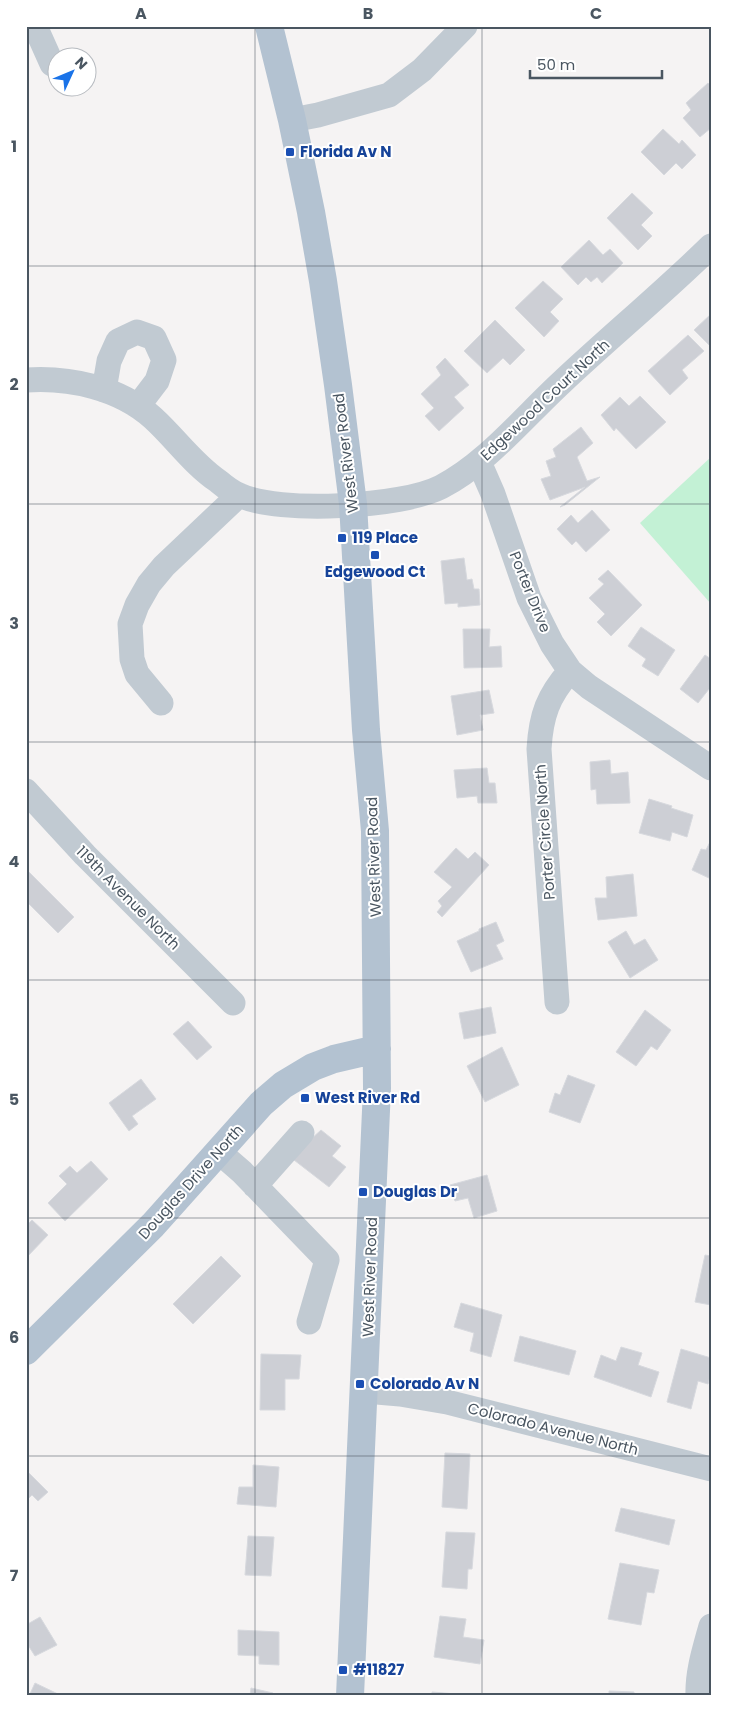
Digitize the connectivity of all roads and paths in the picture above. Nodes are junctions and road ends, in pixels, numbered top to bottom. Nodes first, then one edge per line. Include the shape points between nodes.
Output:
1 (35, 26) edge
2 (269, 26) edge
3 (465, 26) edge
4 (48, 55) edge
5 (292, 120) junction
6 (711, 246) edge
7 (26, 380) edge
8 (104, 390) junction
9 (138, 406) junction
10 (479, 462) junction
11 (239, 495) junction
12 (353, 504) junction
13 (570, 671) junction
14 (161, 703) dead end
15 (711, 768) edge
16 (26, 792) edge
17 (557, 1002) dead end
18 (232, 1003) dead end
19 (377, 1049) junction
20 (302, 1133) dead end
21 (219, 1152) junction
22 (255, 1186) junction
23 (309, 1322) dead end
24 (26, 1351) edge
25 (365, 1391) junction
26 (711, 1469) edge
27 (711, 1626) edge
28 (350, 1696) edge
29 (698, 1696) edge

1 - 4 street
2 - 5 main road, West River Road
3 - 5 street via 422,70 389,95
5 - 12 main road, West River Road via 323,281
6 - 10 street, Edgewood Court North via 562,381
7 - 8 street via 64,381
8 - 9 street
8 - 9 street via 109,361 118,341 137,332 154,338 164,360 157,381
9 - 11 street via 199,467
10 - 12 street, Edgewood Court North via 463,475 423,495 396,501
10 - 13 street, Porter Drive via 529,598
11 - 12 street, Edgewood Court North via 283,506
11 - 14 street via 164,566 137,605 130,624 132,659 137,674
12 - 19 main road, West River Road via 375,831
13 - 15 street, Porter Drive
13 - 17 street, Porter Circle North via 548,703 540,726 539,749
16 - 18 street, 119th Avenue North via 84,855
19 - 21 main road, Douglas Drive North via 313,1067 283,1085 261,1104
19 - 25 main road, West River Road
20 - 22 street
21 - 22 street
21 - 24 main road, Douglas Drive North via 153,1225
22 - 23 street via 327,1260
25 - 26 street, Colorado Avenue North via 447,1402
25 - 28 main road, West River Road
27 - 29 street via 701,1666

